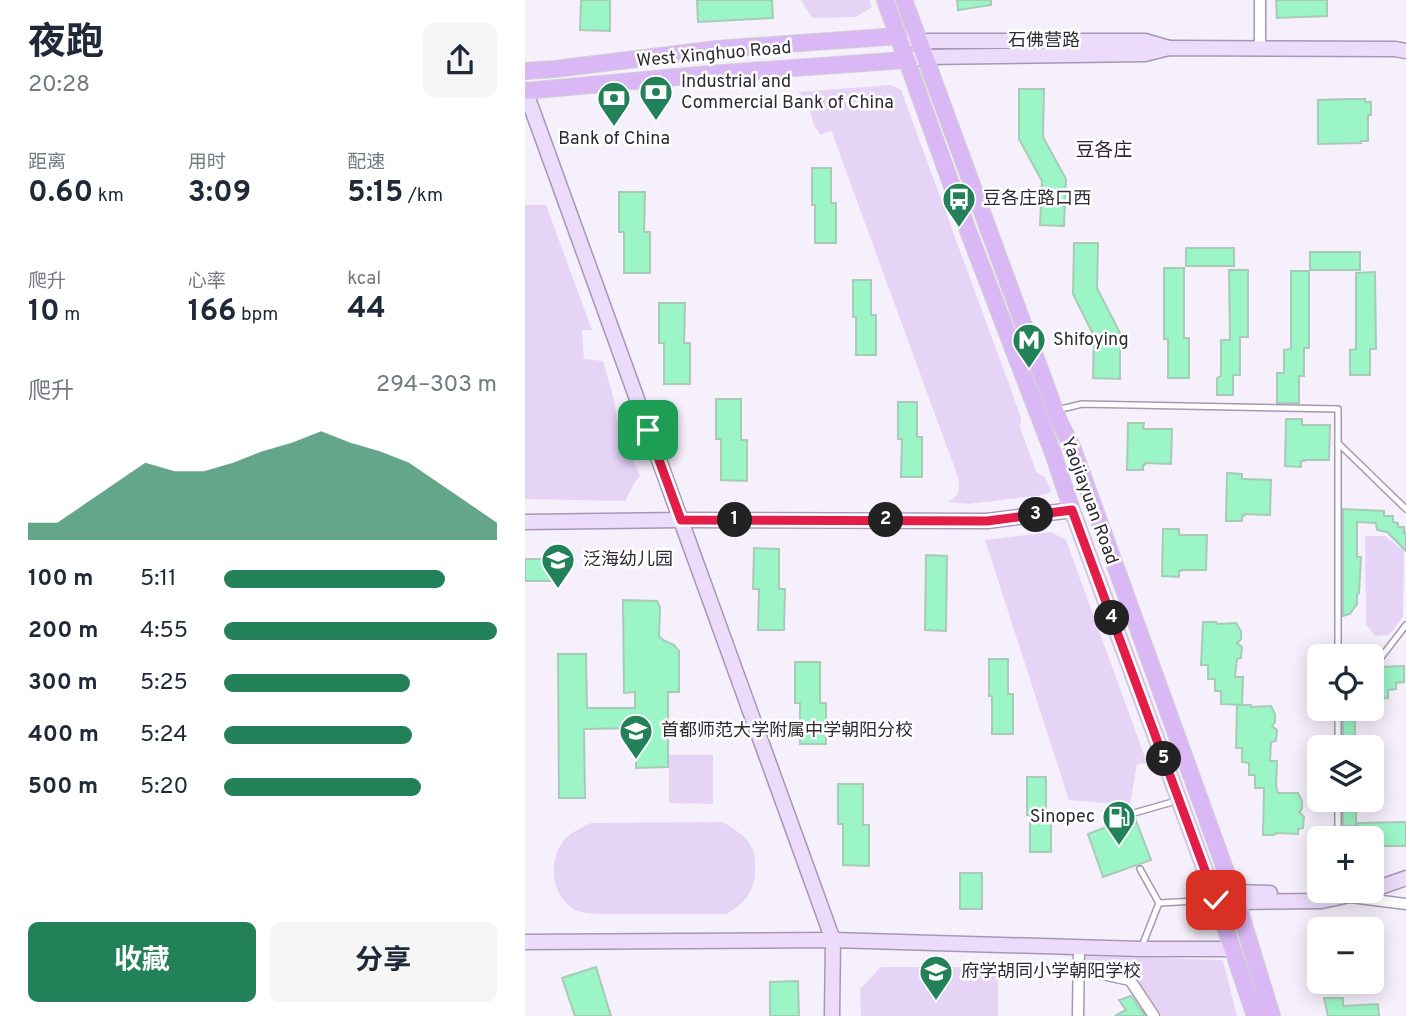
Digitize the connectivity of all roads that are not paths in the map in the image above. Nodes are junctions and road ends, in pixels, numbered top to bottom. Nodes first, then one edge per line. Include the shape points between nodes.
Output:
1 (885, 0) edge
2 (904, 0) edge
3 (1260, 0) edge
4 (899, 36) junction
5 (918, 41) junction
6 (1169, 48) junction
7 (1260, 49) junction
8 (1402, 49) edge
9 (925, 57) junction
10 (906, 60) junction
11 (525, 71) edge
12 (525, 91) edge
13 (1055, 411) junction
14 (1339, 443) junction
15 (1406, 509) edge
16 (1072, 510) junction
17 (681, 520) junction
18 (525, 522) edge
19 (1406, 625) edge
20 (1339, 644) edge
21 (1384, 653) edge
22 (1179, 800) junction
23 (1121, 817) dead end
24 (1140, 869) dead end
25 (1406, 878) edge
26 (1384, 885) edge
27 (1235, 897) junction
28 (1216, 900) junction
29 (1307, 900) edge
30 (1384, 901) edge
31 (1159, 903) junction
32 (1406, 904) edge
33 (833, 940) junction
34 (525, 942) edge
35 (1079, 947) junction
36 (1141, 949) junction
37 (1232, 949) junction
38 (1079, 969) junction
39 (832, 1016) edge
40 (1078, 1016) edge
41 (1154, 1016) edge
42 (1255, 1016) edge
43 (1272, 1016) edge

1 - 4 main road, Yaojiayuan Road
2 - 5 main road, Yaojiayuan Road
3 - 7 street
4 - 5 street, 石佛营路
4 - 10 main road, Yaojiayuan Road
4 - 11 main road, West Xinghuo Road via 717,49
5 - 6 street, 石佛营路 via 1145,41
5 - 9 main road, Yaojiayuan Road
6 - 7 street, 石佛营路
6 - 9 street, 石佛营路 via 1145,54
7 - 8 street, 石佛营路
9 - 10 street, 石佛营路
9 - 13 main road, Yaojiayuan Road
10 - 12 main road, West Xinghuo Road
10 - 16 main road, Yaojiayuan Road
12 - 17 street
13 - 14 lane via 1082,404 1339,409
13 - 27 main road, Yaojiayuan Road via 1073,449
14 - 15 lane
14 - 20 lane
16 - 17 street via 987,521
16 - 22 main road, Yaojiayuan Road
17 - 18 street
17 - 33 street
19 - 21 lane
22 - 23 lane
22 - 28 main road, Yaojiayuan Road
24 - 31 lane
25 - 26 street
27 - 29 street
27 - 43 main road, Yaojiayuan Road
28 - 31 lane
28 - 37 main road, Yaojiayuan Road
30 - 32 street
31 - 36 lane
33 - 34 street
33 - 35 street
33 - 39 street
35 - 36 street
35 - 38 street
36 - 37 street
37 - 42 main road, Yaojiayuan Road
38 - 40 street
38 - 41 street via 1131,981

